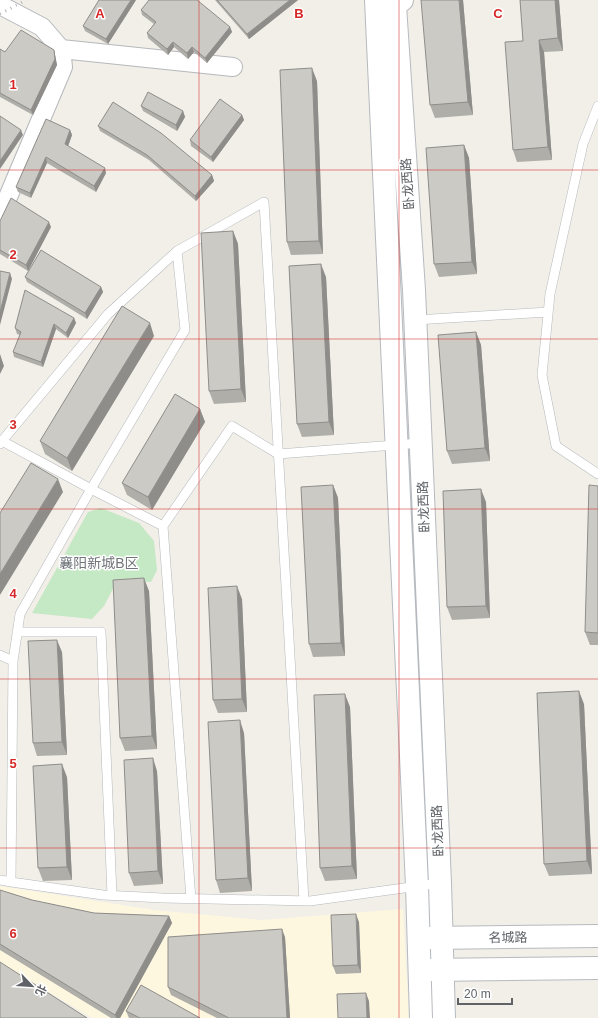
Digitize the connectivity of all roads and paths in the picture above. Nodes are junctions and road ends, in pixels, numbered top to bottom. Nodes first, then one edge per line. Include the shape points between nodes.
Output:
1 (376, 0) edge
2 (402, 0) edge
3 (0, 5) edge
4 (61, 49) junction
5 (233, 67) dead end
6 (598, 106) edge
7 (0, 216) edge
8 (178, 252) junction
9 (548, 312) junction
10 (415, 320) junction
11 (1, 443) edge
12 (421, 443) junction
13 (397, 445) junction
14 (278, 454) junction
15 (598, 474) edge
16 (91, 489) junction
17 (163, 526) junction
18 (18, 632) junction
19 (0, 655) edge
20 (13, 661) junction
21 (0, 880) edge
22 (11, 882) junction
23 (440, 883) junction
24 (417, 886) junction
25 (112, 895) junction
26 (191, 899) junction
27 (304, 901) junction
28 (598, 936) edge
29 (419, 938) junction
30 (442, 938) junction
31 (598, 968) edge
32 (419, 970) junction
33 (442, 970) junction
34 (421, 1018) edge
35 (444, 1018) edge

1 - 13 main road, 卧龙西路
2 - 10 main road, 卧龙西路 via 395,6
3 - 4 street via 42,27
4 - 5 street
4 - 7 street via 63,67
6 - 9 lane via 583,144
8 - 11 lane via 108,314
8 - 14 lane via 264,202
8 - 16 lane via 185,330
9 - 10 lane
9 - 15 lane via 542,375 556,446
10 - 12 main road, 卧龙西路
11 - 16 lane
12 - 13 lane
12 - 23 main road, 卧龙西路
13 - 14 lane
13 - 24 main road, 卧龙西路
14 - 17 lane via 232,426
14 - 27 lane
16 - 17 lane
16 - 18 lane via 20,614
17 - 26 lane
18 - 20 lane
18 - 25 lane via 101,632
19 - 20 lane
20 - 22 lane
21 - 22 lane
22 - 25 lane
23 - 24 lane
23 - 30 main road, 卧龙西路
24 - 27 lane
24 - 29 main road, 卧龙西路
25 - 26 lane
26 - 27 lane
28 - 30 main road, 名城路
29 - 30 main road, 名城路
29 - 32 main road, 卧龙西路
30 - 33 main road, 卧龙西路
31 - 33 main road
32 - 33 main road
32 - 34 main road, 卧龙西路
33 - 35 main road, 卧龙西路

